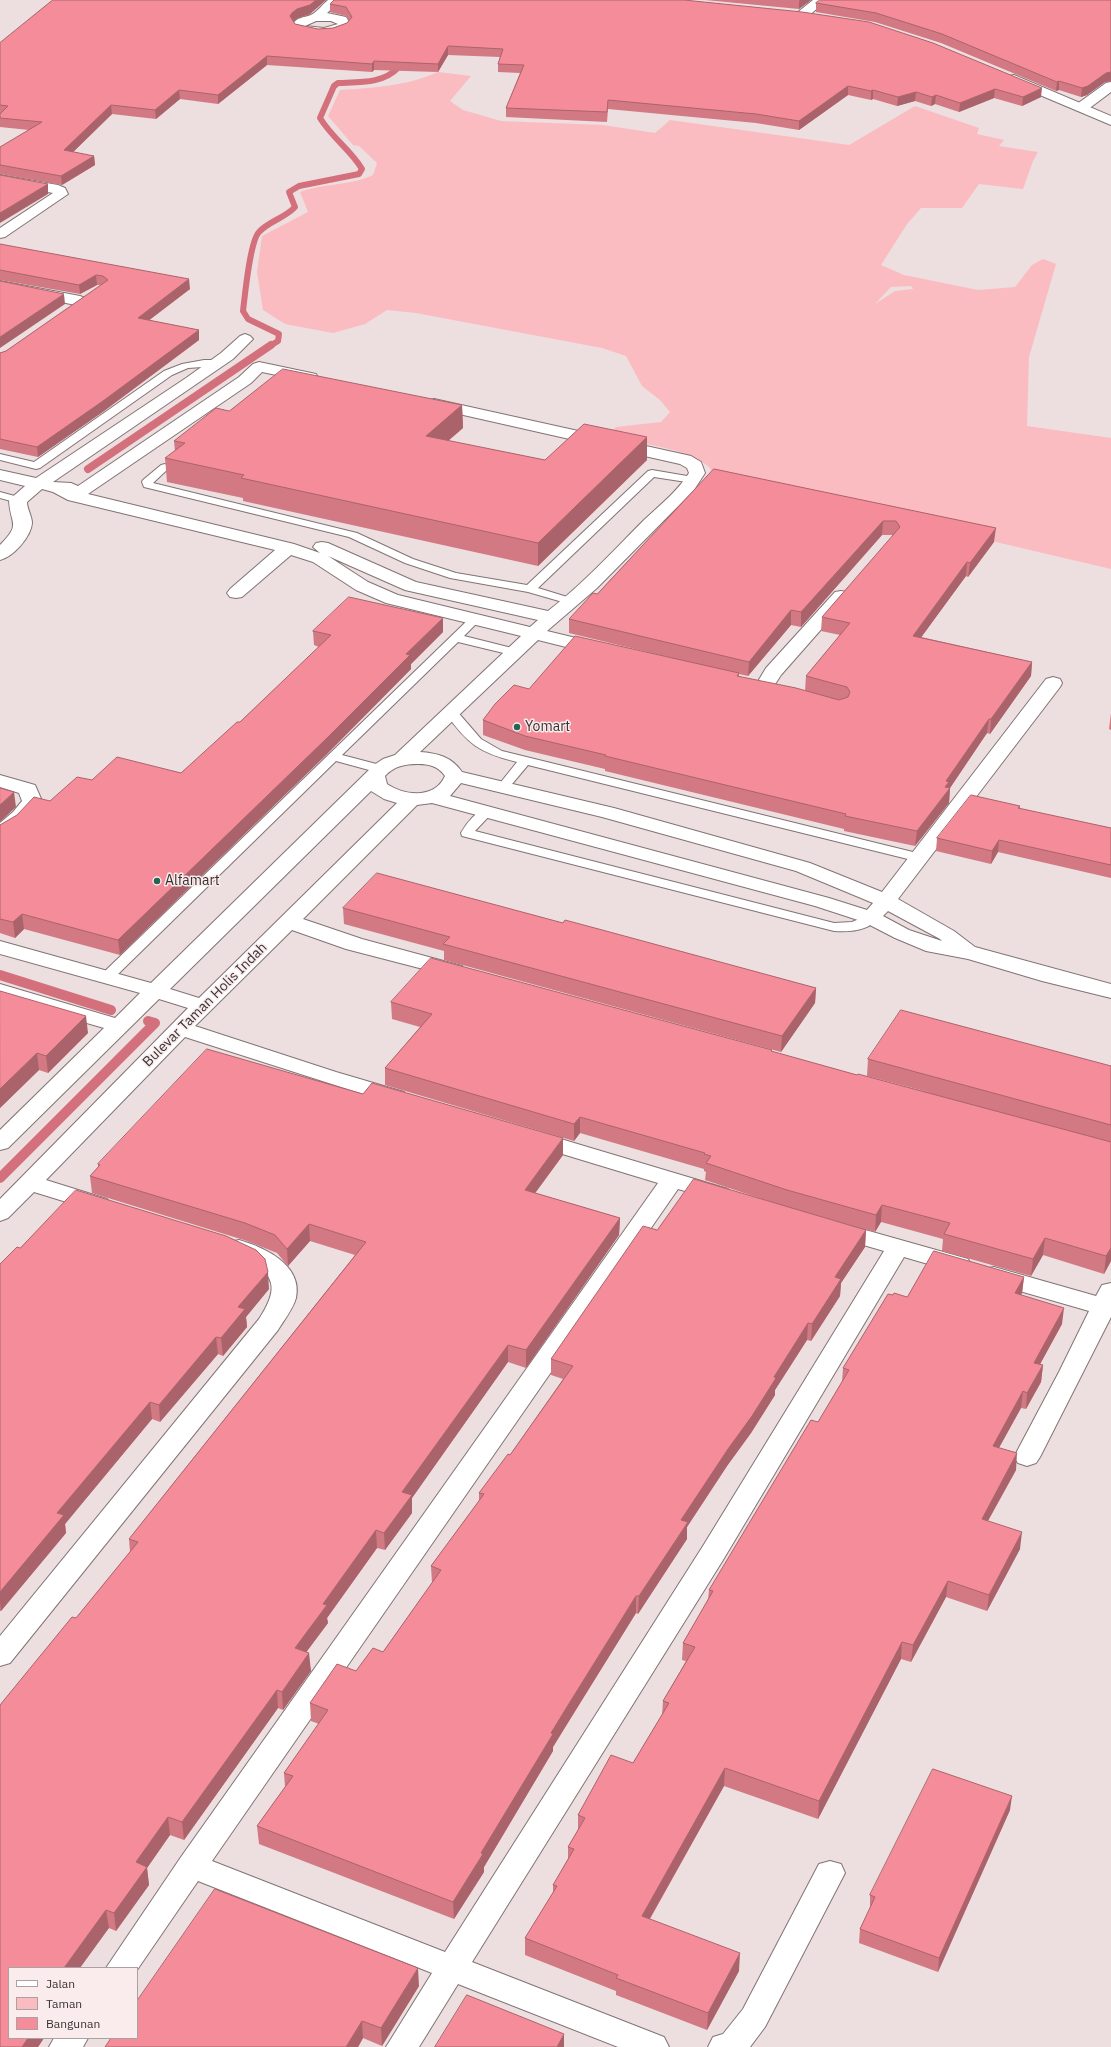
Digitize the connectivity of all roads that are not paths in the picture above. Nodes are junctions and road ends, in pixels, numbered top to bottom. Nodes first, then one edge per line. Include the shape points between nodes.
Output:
1 (335, 0) edge
2 (821, 0) edge
3 (786, 13) edge
4 (802, 15) junction
5 (316, 17) dead end
6 (818, 17) edge
7 (1003, 74) edge
8 (1111, 86) edge
9 (1082, 107) junction
10 (1111, 121) edge
11 (0, 179) edge
12 (0, 234) edge
13 (0, 285) edge
14 (62, 314) edge
15 (245, 339) dead end
16 (223, 364) junction
17 (255, 367) junction
18 (324, 380) edge
19 (416, 400) edge
20 (0, 457) edge
21 (36, 466) junction
22 (165, 467) dead end
23 (0, 475) edge
24 (57, 480) junction
25 (693, 480) junction
26 (38, 484) junction
27 (79, 492) junction
28 (0, 495) edge
29 (18, 500) junction
30 (288, 548) junction
31 (0, 555) edge
32 (854, 581) edge
33 (530, 590) junction
34 (236, 593) dead end
35 (573, 602) junction
36 (551, 617) junction
37 (475, 619) junction
38 (535, 634) junction
39 (456, 638) junction
40 (516, 652) junction
41 (618, 653) edge
42 (1053, 683) dead end
43 (763, 687) edge
44 (451, 712) junction
45 (334, 757) junction
46 (402, 758) junction
47 (526, 760) junction
48 (377, 773) junction
49 (455, 776) junction
50 (0, 781) edge
51 (503, 786) junction
52 (433, 797) junction
53 (412, 799) junction
54 (488, 811) junction
55 (0, 833) edge
56 (920, 858) junction
57 (886, 901) junction
58 (871, 918) junction
59 (288, 921) junction
60 (0, 947) edge
61 (971, 953) junction
62 (108, 976) junction
63 (473, 977) edge
64 (0, 991) edge
65 (1111, 991) edge
66 (180, 999) junction
67 (120, 1026) junction
68 (181, 1029) junction
69 (413, 1102) edge
70 (512, 1131) edge
71 (0, 1143) edge
72 (673, 1179) junction
73 (30, 1183) junction
74 (740, 1201) edge
75 (120, 1211) edge
76 (0, 1213) edge
77 (815, 1224) edge
78 (216, 1241) edge
79 (898, 1248) junction
80 (1108, 1299) edge
81 (1027, 1457) dead end
82 (0, 1656) edge
83 (192, 1866) junction
84 (830, 1873) dead end
85 (122, 1967) edge
86 (452, 1967) junction
87 (402, 2047) edge
88 (652, 2047) edge
89 (724, 2047) edge

1 - 5 street
2 - 4 street
3 - 4 street
4 - 6 street
7 - 9 street
8 - 9 street
9 - 10 street
11 - 12 street via 53,188 61,194
13 - 14 street via 86,298
15 - 16 street
16 - 17 street
16 - 21 lane via 195,363 180,367
16 - 24 street
17 - 18 street
17 - 27 street via 245,380
19 - 25 street via 685,460 695,466 697,473
20 - 21 lane
21 - 24 lane
22 - 33 lane via 147,482 148,485 353,535 409,561 454,576
23 - 26 street
24 - 26 street
24 - 27 street
25 - 33 lane via 652,474
25 - 35 street
26 - 29 street
27 - 30 street
27 - 36 street via 292,535 411,586
28 - 29 lane
29 - 31 street via 23,529
30 - 34 street
30 - 37 street via 319,558 362,586 392,599
32 - 43 street via 773,672
33 - 35 lane
35 - 36 street
36 - 38 street
37 - 38 street
37 - 39 lane
38 - 40 street
38 - 41 street
39 - 40 lane
39 - 45 lane
40 - 44 street
42 - 56 street
44 - 46 street
44 - 47 lane via 468,734 485,749
45 - 48 lane
45 - 62 lane
46 - 48 street, Bulevar Taman Holis Indah via 389,762
46 - 49 street via 438,761 450,767
47 - 51 lane
47 - 56 lane
48 - 53 street via 378,787 392,796
48 - 66 street, Bulevar Taman Holis Indah
49 - 51 street
49 - 52 street via 453,785
50 - 55 street via 28,789 32,801 20,816
51 - 57 street via 607,812 803,867
52 - 53 street
52 - 54 street
53 - 59 street, Bulevar Taman Holis Indah
54 - 58 street via 800,895
54 - 58 lane via 467,833 834,927 860,926
56 - 57 street
57 - 58 street
57 - 61 street via 947,935
58 - 61 street via 902,934 934,946
59 - 63 street via 354,944
59 - 66 street, Bulevar Taman Holis Indah
60 - 62 street
61 - 65 street
62 - 66 street
64 - 67 street
66 - 67 street, Bulevar Taman Holis Indah
66 - 68 street, Bulevar Taman Holis Indah
67 - 71 street, Bulevar Taman Holis Indah
68 - 69 street
68 - 73 street, Bulevar Taman Holis Indah
70 - 72 street
72 - 74 street
72 - 83 street
73 - 75 street
73 - 76 street, Bulevar Taman Holis Indah
77 - 79 street
78 - 82 street via 267,1260 280,1273 284,1297 269,1324
79 - 80 street
79 - 86 street via 713,1552
80 - 81 street
83 - 85 street
83 - 86 street
84 - 89 street via 754,2018 734,2043
86 - 87 street
86 - 88 street

